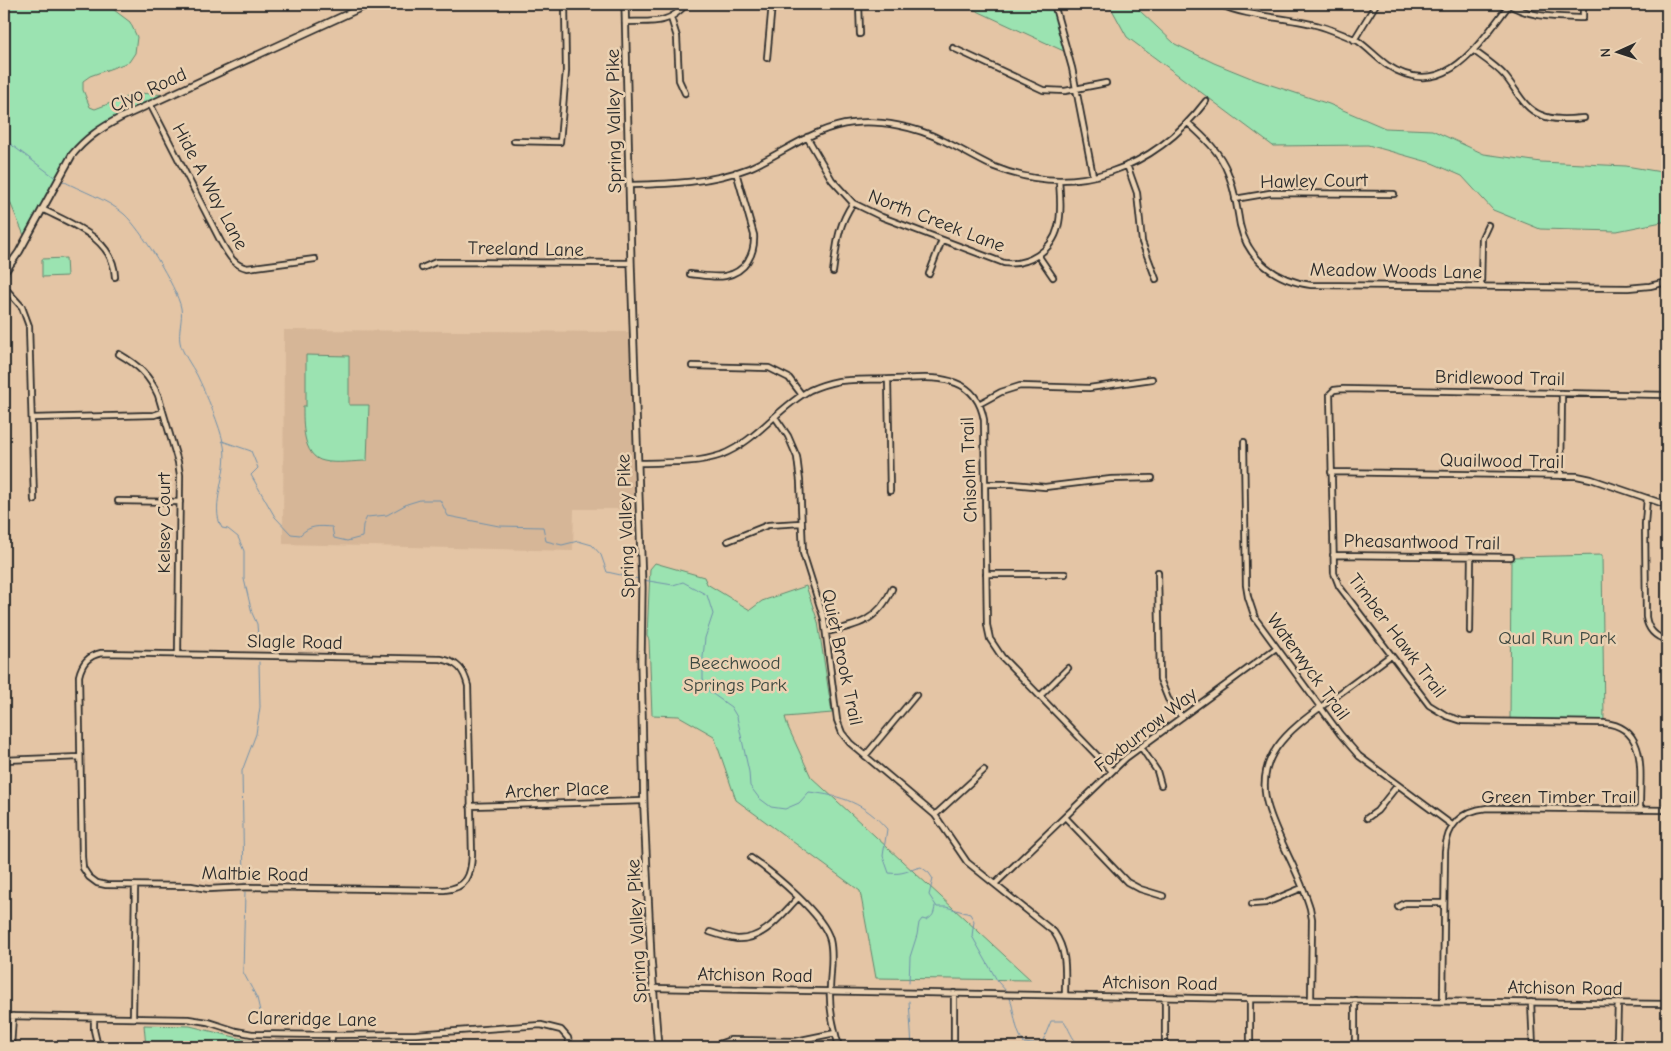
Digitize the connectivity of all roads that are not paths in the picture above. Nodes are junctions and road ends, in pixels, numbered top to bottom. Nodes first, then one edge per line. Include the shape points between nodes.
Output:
1 (369, 4) edge
2 (565, 4) edge
3 (625, 4) edge
4 (686, 4) edge
5 (772, 4) edge
6 (859, 4) edge
7 (1054, 4) edge
8 (1219, 4) edge
9 (1376, 4) edge
10 (1509, 4) edge
11 (1583, 4) edge
12 (670, 18) junction
13 (626, 22) junction
14 (860, 34) dead end
15 (1354, 40) junction
16 (953, 48) dead end
17 (1474, 51) junction
18 (767, 58) dead end
19 (1106, 83) dead end
20 (1076, 88) junction
21 (684, 93) dead end
22 (1206, 100) dead end
23 (150, 104) junction
24 (1584, 118) dead end
25 (1188, 123) junction
26 (807, 137) junction
27 (514, 141) dead end
28 (1127, 166) junction
29 (736, 172) junction
30 (1093, 176) junction
31 (1059, 180) junction
32 (630, 185) junction
33 (1394, 194) dead end
34 (1235, 199) junction
35 (853, 203) junction
36 (42, 209) junction
37 (1488, 225) dead end
38 (942, 240) junction
39 (1038, 255) junction
40 (315, 259) dead end
41 (631, 263) junction
42 (422, 268) dead end
43 (833, 272) dead end
44 (4, 274) edge
45 (690, 274) dead end
46 (928, 274) dead end
47 (116, 277) dead end
48 (1053, 277) dead end
49 (1156, 279) dead end
50 (1667, 282) edge
51 (4, 287) edge
52 (1481, 287) junction
53 (119, 354) dead end
54 (692, 366) dead end
55 (1152, 379) dead end
56 (888, 380) junction
57 (1332, 391) joint
58 (1562, 393) junction
59 (802, 395) junction
60 (1667, 395) edge
61 (980, 404) junction
62 (163, 412) junction
63 (775, 417) junction
64 (32, 418) junction
65 (1244, 442) dead end
66 (638, 463) junction
67 (1331, 472) junction
68 (1561, 476) junction
69 (1152, 478) dead end
70 (985, 484) junction
71 (890, 491) dead end
72 (1647, 498) junction
73 (34, 500) dead end
74 (118, 501) dead end
75 (180, 502) junction
76 (1667, 504) edge
77 (801, 523) junction
78 (728, 541) dead end
79 (1333, 555) junction
80 (1471, 556) junction
81 (1511, 557) dead end
82 (1158, 572) dead end
83 (986, 574) junction
84 (1065, 574) dead end
85 (892, 589) dead end
86 (1470, 631) dead end
87 (826, 632) junction
88 (1667, 640) edge
89 (1276, 648) junction
90 (178, 653) junction
91 (1390, 656) junction
92 (1068, 668) dead end
93 (916, 695) dead end
94 (1040, 696) junction
95 (1320, 707) junction
96 (1182, 718) junction
97 (1141, 747) junction
98 (865, 756) junction
99 (80, 757) junction
100 (4, 760) edge
101 (984, 770) dead end
102 (1112, 772) junction
103 (1161, 785) dead end
104 (1397, 786) junction
105 (644, 800) junction
106 (470, 806) junction
107 (1640, 810) junction
108 (1667, 810) edge
109 (935, 815) junction
110 (1065, 817) junction
111 (1367, 818) dead end
112 (1452, 825) junction
113 (751, 858) dead end
114 (995, 884) junction
115 (135, 886) junction
116 (1302, 888) junction
117 (1163, 896) dead end
118 (798, 898) junction
119 (1444, 903) junction
120 (1252, 904) dead end
121 (1398, 907) dead end
122 (710, 932) dead end
123 (653, 988) junction
124 (830, 990) junction
125 (954, 993) junction
126 (1065, 995) junction
127 (1165, 997) junction
128 (1250, 999) junction
129 (1311, 999) junction
130 (1355, 1000) junction
131 (1443, 1000) junction
132 (1531, 1002) junction
133 (1618, 1003) junction
134 (1667, 1004) edge
135 (4, 1016) edge
136 (13, 1016) junction
137 (94, 1018) junction
138 (133, 1018) junction
139 (835, 1032) junction
140 (332, 1035) junction
141 (713, 1046) dead end
142 (11, 1047) edge
143 (98, 1047) edge
144 (331, 1047) edge
145 (570, 1047) edge
146 (658, 1047) edge
147 (839, 1047) edge
148 (954, 1047) edge
149 (1165, 1047) edge
150 (1250, 1047) edge
151 (1355, 1047) edge
152 (1533, 1047) edge
153 (1619, 1047) edge

1 - 23 street, Clyo Road
2 - 27 street via 566,71 560,142
3 - 13 street, Spring Valley Pike
4 - 12 street
5 - 18 street
6 - 14 street
7 - 20 street
8 - 15 street via 1235,10 1314,24
9 - 15 street
10 - 11 street via 1527,14 1583,18
10 - 17 street
12 - 13 street
12 - 21 street via 677,37 679,80
13 - 32 street, Spring Valley Pike
15 - 17 street via 1386,65 1413,76 1445,73
16 - 20 street via 1044,90
17 - 24 street via 1500,72 1527,107 1542,116
19 - 20 street
20 - 30 street
22 - 25 street
23 - 36 street, Clyo Road via 89,136 72,155
23 - 40 street, Hide A Way Lane via 233,261 247,268
25 - 28 street via 1165,144
25 - 34 street, Meadow Woods Lane via 1220,156
26 - 29 street
26 - 31 street via 854,123 881,124 936,138 1004,170
26 - 35 street, North Creek Lane via 832,180
28 - 30 street
28 - 49 street via 1137,193 1144,250
29 - 32 street via 689,182
29 - 45 street via 754,235 752,255 745,265 731,274
30 - 31 street
31 - 39 street via 1057,230 1049,245
32 - 41 street, Spring Valley Pike
33 - 34 street, Hawley Court via 1270,193
34 - 52 street, Meadow Woods Lane via 1250,249 1263,265 1286,280 1311,285
35 - 38 street, North Creek Lane
35 - 43 street via 842,221
36 - 44 street, Clyo Road
36 - 47 street via 99,241 112,258
37 - 52 street via 1482,238
38 - 39 street, North Creek Lane via 1004,263 1026,261
38 - 46 street
39 - 48 street
41 - 42 street, Treeland Lane via 436,262
41 - 66 street, Spring Valley Pike
50 - 52 street, Meadow Woods Lane via 1628,288
51 - 64 street via 28,318
53 - 62 street, Kelsey Court via 147,374
54 - 59 street via 768,368 789,378
55 - 61 street via 1089,388 1020,386
56 - 59 street, Chisolm Trail via 837,381
56 - 61 street, Chisolm Trail via 946,379 966,388
56 - 71 street
57 - 58 street, Bridlewood Trail
57 - 67 street, Timber Hawk Trail
58 - 60 street, Bridlewood Trail
58 - 68 street
59 - 63 street, Chisolm Trail
61 - 70 street, Chisolm Trail via 984,420
62 - 64 street
62 - 75 street, Kelsey Court via 179,466
63 - 66 street, Chisolm Trail via 746,442 721,455 690,461
63 - 77 street, Quiet Brook Trail via 797,458
64 - 73 street
65 - 89 street, Waterwyck Trail via 1246,585 1255,618
66 - 105 street, Spring Valley Pike
67 - 68 street, Quailwood Trail
67 - 79 street, Timber Hawk Trail
68 - 72 street, Quailwood Trail via 1591,479
69 - 70 street via 1045,487
70 - 83 street, Chisolm Trail
72 - 76 street, Quailwood Trail
72 - 88 street via 1646,617 1652,632
74 - 75 street
75 - 90 street, Kelsey Court
77 - 78 street via 768,524
77 - 87 street, Quiet Brook Trail via 803,554
79 - 80 street, Pheasantwood Trail
79 - 91 street, Timber Hawk Trail via 1339,586
80 - 81 street, Pheasantwood Trail
80 - 86 street
82 - 96 street via 1160,679 1168,699
83 - 84 street
83 - 94 street, Chisolm Trail via 990,639 1002,657
85 - 87 street via 885,603 864,622
87 - 98 street, Quiet Brook Trail via 839,727
89 - 95 street, Waterwyck Trail
89 - 96 street, Foxburrow Way
90 - 99 street, Slagle Road via 101,653 86,661 79,676
90 - 106 street, Slagle Road via 441,659 454,662 461,668 468,686
91 - 95 street
91 - 107 street, Timber Hawk Trail via 1429,706 1455,719 1604,722 1621,726 1634,739 1639,751
92 - 94 street
93 - 98 street
94 - 102 street, Chisolm Trail
95 - 104 street, Waterwyck Trail via 1359,756
95 - 116 street via 1281,740 1269,762 1265,781 1269,812
96 - 97 street, Foxburrow Way
97 - 102 street, Foxburrow Way
97 - 103 street via 1157,771
98 - 109 street, Quiet Brook Trail
99 - 100 street
99 - 115 street, Maltbie Road via 83,868 97,883
101 - 109 street
102 - 110 street, Foxburrow Way
104 - 111 street via 1377,811
104 - 112 street, Waterwyck Trail
105 - 106 street, Archer Place
105 - 123 street, Spring Valley Pike
106 - 115 street, Maltbie Road via 471,870 465,882 451,890
107 - 108 street, Green Timber Trail
107 - 112 street, Green Timber Trail via 1486,808 1470,812
109 - 114 street, Quiet Brook Trail via 963,858
110 - 114 street, Foxburrow Way
110 - 117 street via 1127,882 1140,890
112 - 119 street via 1445,844
113 - 118 street via 770,870
114 - 126 street, Quiet Brook Trail via 1049,927 1059,939 1065,958
115 - 138 street
116 - 120 street via 1266,904
116 - 129 street via 1312,919
118 - 122 street via 760,934 737,939
118 - 124 street via 817,916 830,940
119 - 121 street
119 - 131 street
123 - 124 street, Atchison Road
123 - 146 street, Spring Valley Pike
124 - 125 street, Atchison Road
124 - 139 street
125 - 126 street, Atchison Road
125 - 148 street
126 - 127 street, Atchison Road
127 - 128 street, Atchison Road
127 - 149 street
128 - 129 street, Atchison Road
128 - 150 street
129 - 130 street, Atchison Road
130 - 131 street, Atchison Road
130 - 151 street
131 - 132 street, Atchison Road
132 - 133 street, Atchison Road
132 - 152 street
133 - 134 street, Atchison Road
133 - 153 street
135 - 136 street, Clareridge Lane
136 - 137 street, Clareridge Lane
136 - 142 street
137 - 138 street, Clareridge Lane
137 - 143 street
138 - 140 street, Clareridge Lane via 199,1020 252,1034
139 - 141 street via 796,1042 730,1040
139 - 147 street
140 - 144 street
140 - 145 street, Clareridge Lane via 416,1034 541,1025 561,1030

